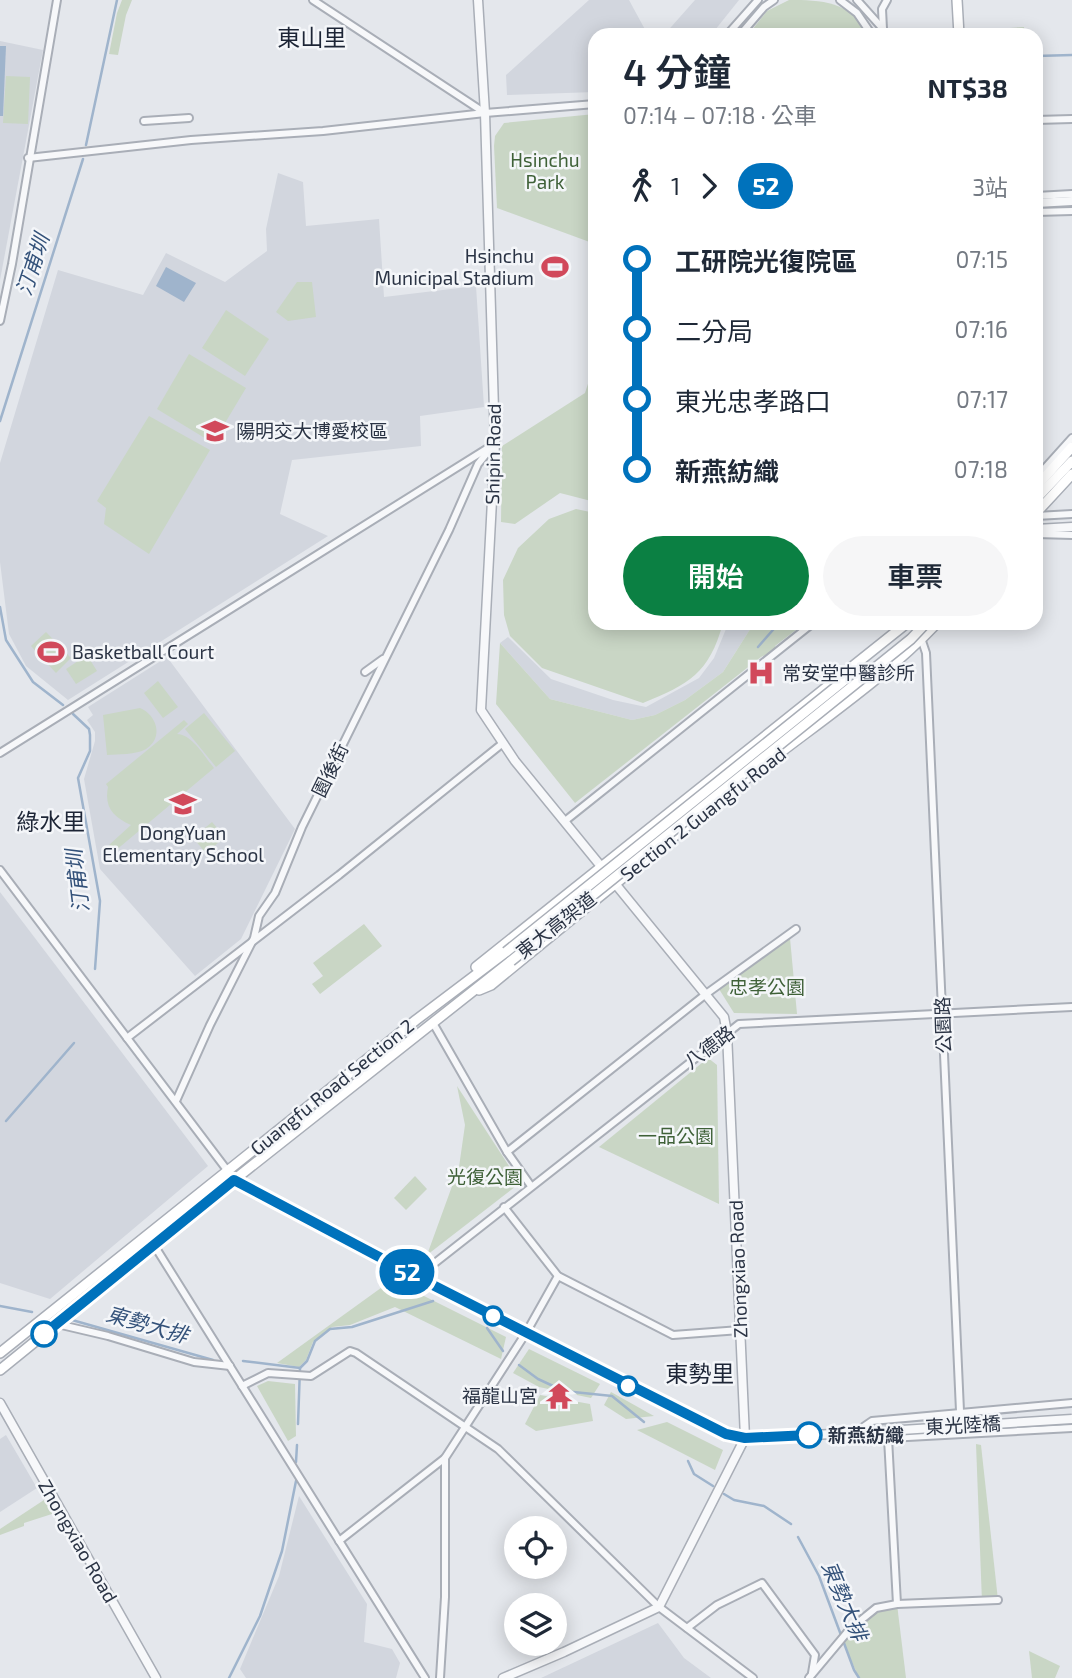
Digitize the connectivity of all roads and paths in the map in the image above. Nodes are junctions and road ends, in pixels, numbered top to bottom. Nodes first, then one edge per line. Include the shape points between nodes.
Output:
1 (57, 0) edge
2 (313, 0) edge
3 (478, 0) edge
4 (758, 0) edge
5 (774, 0) edge
6 (840, 0) edge
7 (857, 0) edge
8 (887, 0) edge
9 (957, 0) edge
10 (733, 28) edge
11 (746, 28) edge
12 (867, 28) edge
13 (880, 28) edge
14 (883, 28) edge
15 (959, 28) edge
16 (588, 105) edge
17 (485, 113) junction
18 (189, 118) dead end
19 (1072, 119) edge
20 (1043, 120) edge
21 (144, 121) dead end
22 (29, 158) junction
23 (1072, 194) edge
24 (1043, 196) edge
25 (1072, 201) edge
26 (1043, 203) edge
27 (1072, 211) edge
28 (1043, 212) edge
29 (0, 321) edge
30 (1072, 438) edge
31 (495, 443) junction
32 (1072, 447) edge
33 (1072, 461) edge
34 (1043, 470) edge
35 (1072, 474) edge
36 (1043, 478) edge
37 (1072, 480) edge
38 (1043, 492) edge
39 (1043, 507) edge
40 (1043, 511) edge
41 (1072, 514) edge
42 (1043, 515) edge
43 (1072, 527) edge
44 (1043, 529) edge
45 (1043, 534) edge
46 (1072, 535) edge
47 (804, 630) edge
48 (898, 630) edge
49 (906, 630) edge
50 (917, 630) edge
51 (919, 630) edge
52 (930, 630) edge
53 (921, 640) junction
54 (384, 658) junction
55 (365, 673) dead end
56 (846, 679) junction
57 (503, 743) junction
58 (0, 753) edge
59 (565, 821) junction
60 (602, 866) junction
61 (0, 870) edge
62 (616, 883) junction
63 (796, 929) dead end
64 (254, 938) junction
65 (508, 956) junction
66 (456, 989) junction
67 (706, 994) junction
68 (464, 997) junction
69 (1072, 1007) edge
70 (943, 1014) junction
71 (433, 1023) junction
72 (727, 1033) junction
73 (127, 1038) junction
74 (176, 1101) junction
75 (507, 1152) junction
76 (227, 1170) junction
77 (234, 1180) junction
78 (531, 1186) junction
79 (504, 1207) junction
80 (154, 1245) junction
81 (558, 1276) junction
82 (417, 1277) junction
83 (57, 1324) junction
84 (740, 1330) junction
85 (526, 1333) junction
86 (0, 1353) edge
87 (230, 1366) junction
88 (0, 1370) edge
89 (242, 1386) junction
90 (0, 1403) edge
91 (1072, 1403) edge
92 (1042, 1405) junction
93 (960, 1412) junction
94 (1072, 1419) edge
95 (466, 1426) junction
96 (1072, 1428) edge
97 (1043, 1430) junction
98 (855, 1433) junction
99 (745, 1438) junction
100 (888, 1438) junction
101 (446, 1458) junction
102 (339, 1541) junction
103 (998, 1600) dead end
104 (897, 1604) junction
105 (659, 1607) junction
106 (687, 1628) junction
107 (812, 1677) edge
108 (156, 1678) edge
109 (425, 1678) edge
110 (440, 1678) edge
111 (503, 1678) edge
112 (753, 1678) edge

1 - 22 street
2 - 17 street
3 - 17 street, Shipin Road
4 - 10 street
5 - 11 street
6 - 12 street
7 - 13 street
8 - 14 street via 882,9
9 - 15 main road
16 - 17 street
17 - 22 street
17 - 31 street, Shipin Road
18 - 21 street
19 - 20 street
22 - 29 street
23 - 24 street
25 - 26 street
27 - 28 street
30 - 34 street
31 - 54 street, 園後街 via 478,464
31 - 57 street, Shipin Road via 481,710
31 - 58 street
32 - 36 main road
33 - 38 main road
35 - 39 main road
37 - 40 street
41 - 42 street
43 - 44 street
45 - 46 street
47 - 59 street
48 - 60 main road
49 - 56 main road, 東大高架道
50 - 53 street, 公園路
51 - 65 main road, 東大高架道, bridge
52 - 53 main road, Section 2 Guangfu Road
53 - 62 main road, Section 2 Guangfu Road
53 - 70 street, 公園路 via 926,653
54 - 55 street
54 - 64 street, 園後街 via 275,892 259,916
56 - 60 main road, bridge via 838,692 646,845
56 - 65 main road, 東大高架道, bridge
57 - 59 street, Shipin Road
57 - 64 street
59 - 60 street, Shipin Road
60 - 62 street, Zhongxiao Road
60 - 66 main road via 476,967
61 - 73 street
62 - 67 street, Zhongxiao Road
62 - 68 main road, Section 2 Guangfu Road via 491,985
63 - 67 street
64 - 73 street
64 - 74 street, 園後街
65 - 66 main road, Guangfu Road Section 2
65 - 68 main road, Guangfu Road Section 2
66 - 76 main road, Guangfu Road Section 2
67 - 72 street, Zhongxiao Road via 724,1017
67 - 75 street
68 - 71 main road, Guangfu Road Section 2
69 - 70 street, 八德路
70 - 72 street, 八德路 via 739,1024
70 - 93 street, 公園路
71 - 75 street
71 - 77 main road, Guangfu Road Section 2
72 - 78 street, 八德路
72 - 84 street, Zhongxiao Road
73 - 74 street
74 - 76 street
75 - 78 street
76 - 77 street
76 - 86 main road, Guangfu Road Section 2
77 - 80 main road, Guangfu Road Section 2
77 - 82 street
78 - 79 street, 八德路
79 - 81 street
79 - 82 street, 八德路
80 - 83 main road, Guangfu Road Section 2
80 - 87 street
81 - 84 street via 673,1335
81 - 85 street
82 - 85 street
83 - 87 street via 194,1362
83 - 88 main road, Guangfu Road Section 2
84 - 99 street, Zhongxiao Road
85 - 95 street
85 - 99 street via 691,1418
87 - 89 street
89 - 95 street via 268,1373 311,1376 350,1351
89 - 102 street
90 - 108 street, Zhongxiao Road
91 - 92 street
92 - 93 street
92 - 97 street
93 - 98 street via 872,1421
94 - 98 street, 東光陸橋, bridge
95 - 101 street
95 - 105 street via 498,1449
96 - 97 street
97 - 100 street
98 - 99 street, 東光陸橋
98 - 100 street via 871,1439
99 - 105 street, Zhongxiao Road
100 - 104 street
101 - 102 street
101 - 110 street
102 - 109 street
103 - 104 street
104 - 107 street via 876,1608 850,1629
105 - 106 street
105 - 111 street
106 - 107 street via 717,1605 762,1583 815,1655
106 - 112 street

